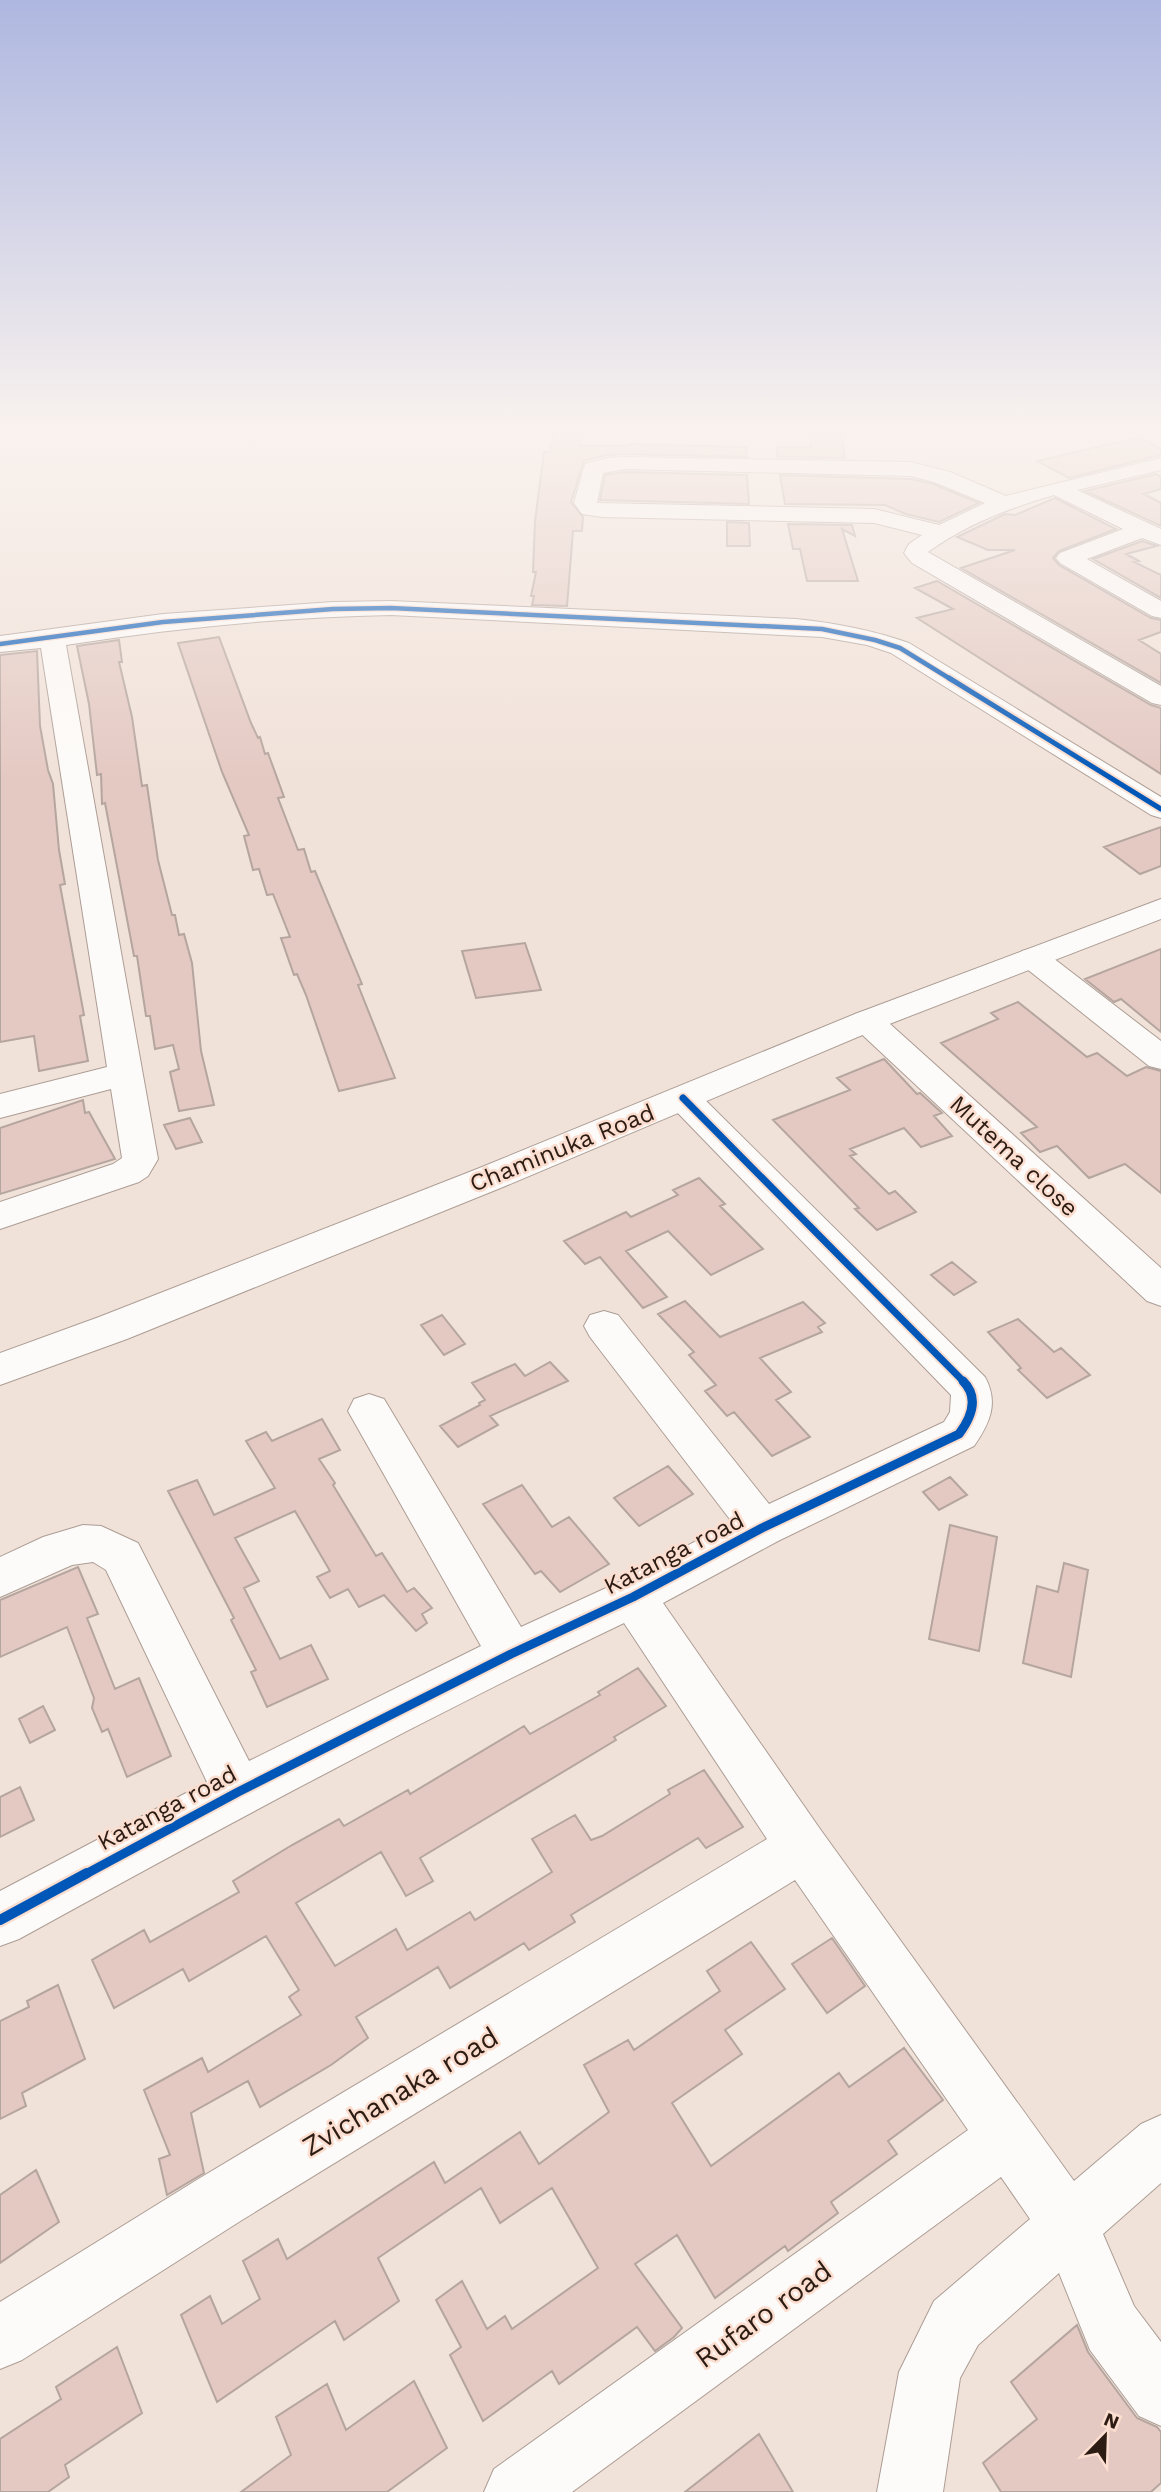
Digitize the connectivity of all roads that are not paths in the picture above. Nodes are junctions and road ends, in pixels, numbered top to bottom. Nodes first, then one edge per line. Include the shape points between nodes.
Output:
1 (919, 547) edge
2 (1105, 547) edge
3 (1161, 611) edge
4 (52, 639) junction
5 (0, 644) edge
6 (1161, 697) edge
7 (1161, 809) edge
8 (1161, 908) edge
9 (1033, 958) junction
10 (867, 1021) junction
11 (1161, 1058) edge
12 (125, 1074) junction
13 (683, 1098) junction
14 (0, 1106) edge
15 (0, 1216) edge
16 (1161, 1291) edge
17 (604, 1326) dead end
18 (0, 1368) edge
19 (369, 1411) dead end
20 (762, 1528) junction
21 (0, 1578) edge
22 (633, 1597) junction
23 (511, 1654) junction
24 (238, 1792) junction
25 (802, 1847) junction
26 (0, 1920) edge
27 (1008, 2136) junction
28 (1161, 2144) edge
29 (1069, 2224) junction
30 (0, 2338) edge
31 (1161, 2394) edge
32 (517, 2492) edge
33 (910, 2492) edge

1 - 6 street via 916,553 920,558
2 - 3 street via 1068,558
4 - 5 street
4 - 7 street via 163,622 391,608 775,626 860,635 900,648
4 - 12 street
8 - 9 street, Chaminuka Road
9 - 10 street, Chaminuka Road
9 - 11 street
10 - 13 street, Chaminuka Road
10 - 16 street, Mutema close
12 - 14 street
12 - 15 street via 140,1160 135,1167
13 - 18 street, Chaminuka Road via 113,1328
13 - 20 street, Katanga road via 970,1388 974,1400 971,1418 959,1434
17 - 20 street
19 - 23 street
20 - 22 street, Katanga road
21 - 24 street via 75,1545 93,1543 122,1557
22 - 23 street, Katanga road
22 - 25 street
23 - 24 street, Katanga road
24 - 26 street, Katanga road
25 - 27 street
25 - 30 street, Zvichanaka road
27 - 29 street
27 - 32 street, Rufaro road
28 - 29 street
29 - 31 street via 1112,2328
29 - 33 street via 956,2323 930,2372

